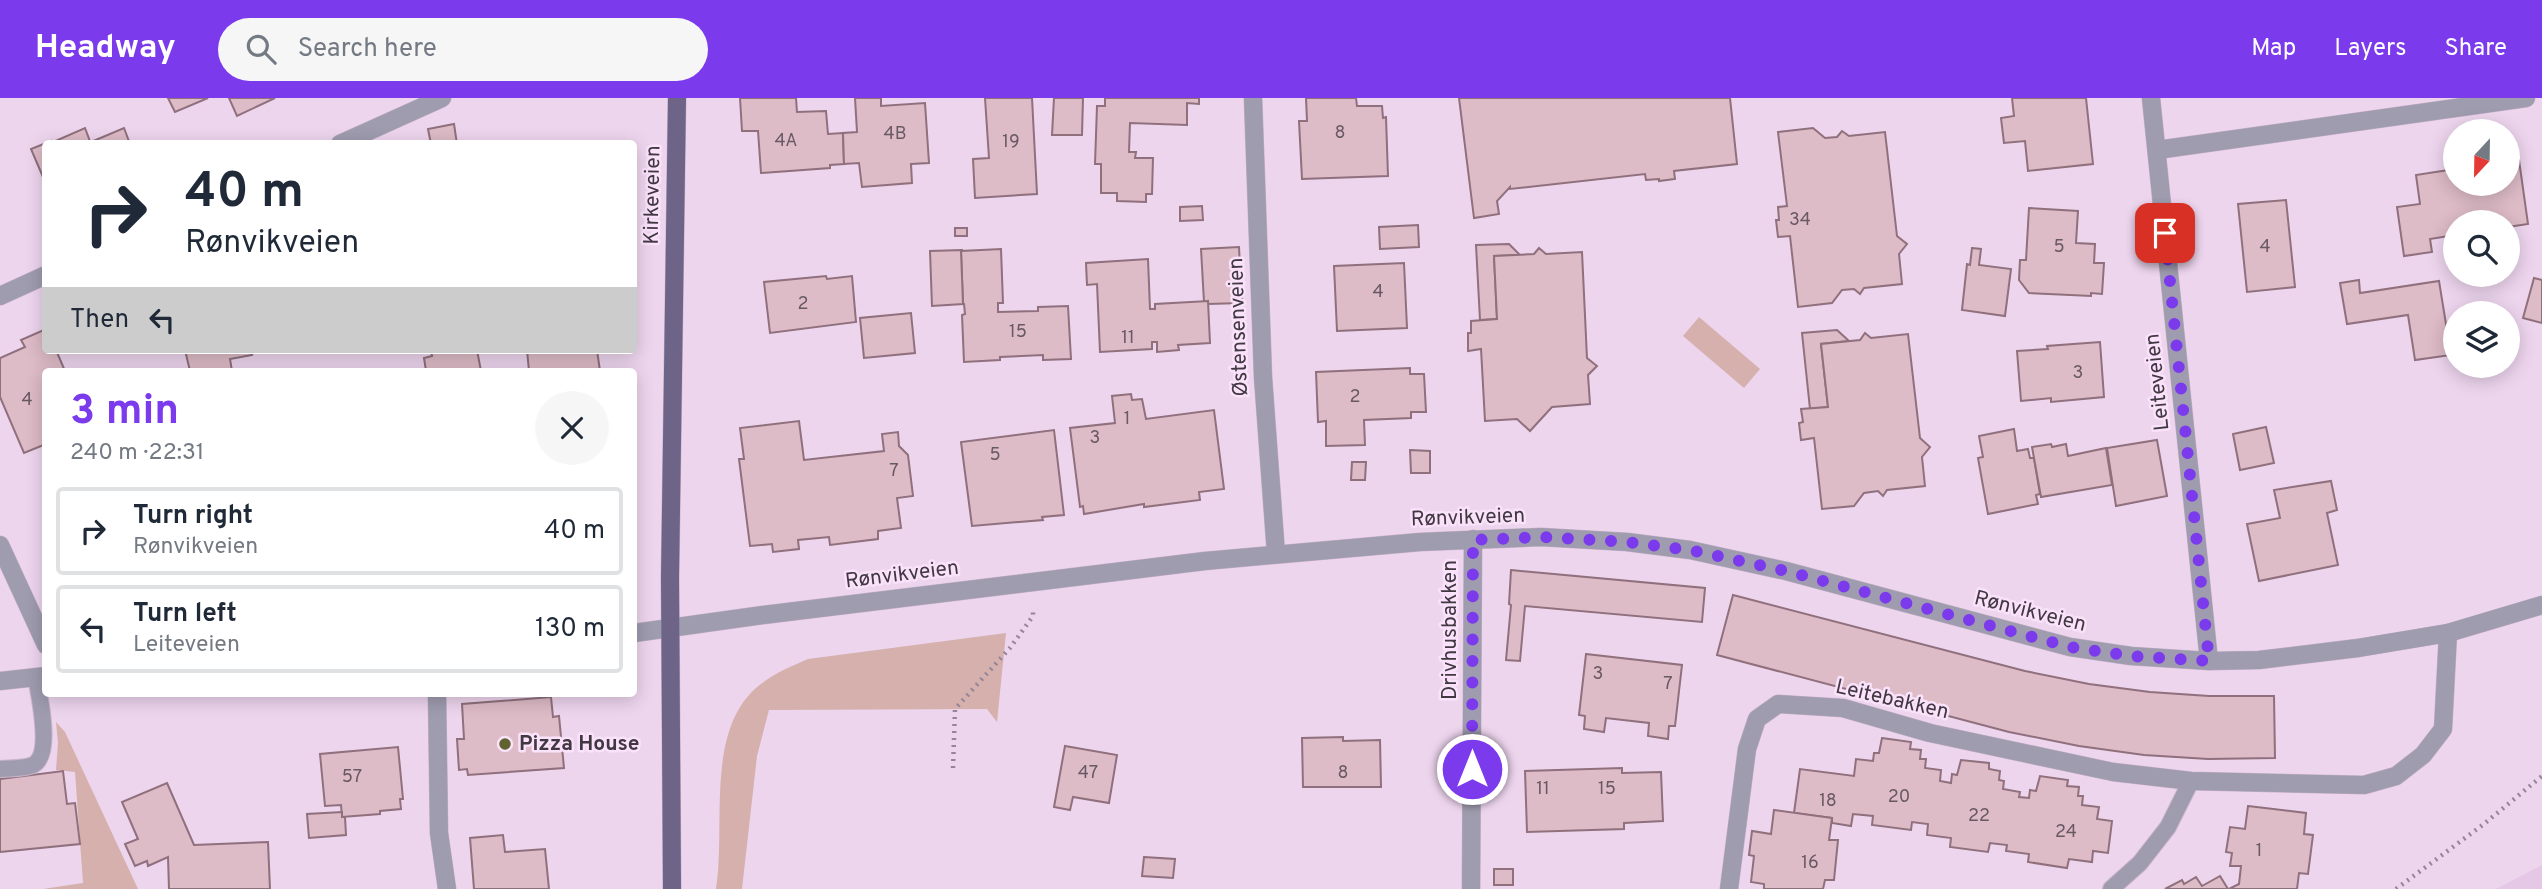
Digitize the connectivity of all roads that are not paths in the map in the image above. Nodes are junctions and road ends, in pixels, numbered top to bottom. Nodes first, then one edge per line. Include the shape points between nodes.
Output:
1 (442, 98) edge
2 (677, 98) edge
3 (1253, 98) edge
4 (2151, 98) edge
5 (2526, 98) edge
6 (349, 140) edge
7 (2157, 150) junction
8 (42, 277) edge
9 (0, 296) edge
10 (1473, 540) junction
11 (0, 545) edge
12 (1276, 554) junction
13 (2542, 605) edge
14 (670, 628) junction
15 (637, 633) edge
16 (2448, 634) junction
17 (42, 636) edge
18 (2209, 661) junction
19 (41, 676) edge
20 (0, 681) edge
21 (437, 697) edge
22 (0, 769) edge
23 (2191, 780) junction
24 (447, 889) edge
25 (672, 889) edge
26 (1471, 889) edge
27 (1729, 889) edge
28 (2111, 889) edge

1 - 6 street
2 - 14 main road, Kirkeveien
3 - 12 street, Østensenveien via 1262,377
4 - 7 street, Leiteveien
5 - 7 street
7 - 18 street, Leiteveien
8 - 9 street
10 - 12 street, Rønvikveien
10 - 18 street, Rønvikveien via 1541,537 1690,550 2070,647
10 - 26 street, Drivhusbakken
11 - 17 street
12 - 14 street, Rønvikveien
13 - 16 street, Rønvikveien
14 - 15 street, Rønvikveien
14 - 25 main road, Kirkeveien
16 - 18 street, Rønvikveien via 2259,660
16 - 23 street, Leitebakken via 2443,730 2423,755 2396,776 2364,785
19 - 20 street
19 - 22 lane via 44,746 40,759 32,766
21 - 24 street via 439,833
23 - 27 street, Leitebakken via 2113,772 2026,755 1843,708 1778,704 1757,719 1747,749
23 - 28 lane via 2168,827 2140,863

